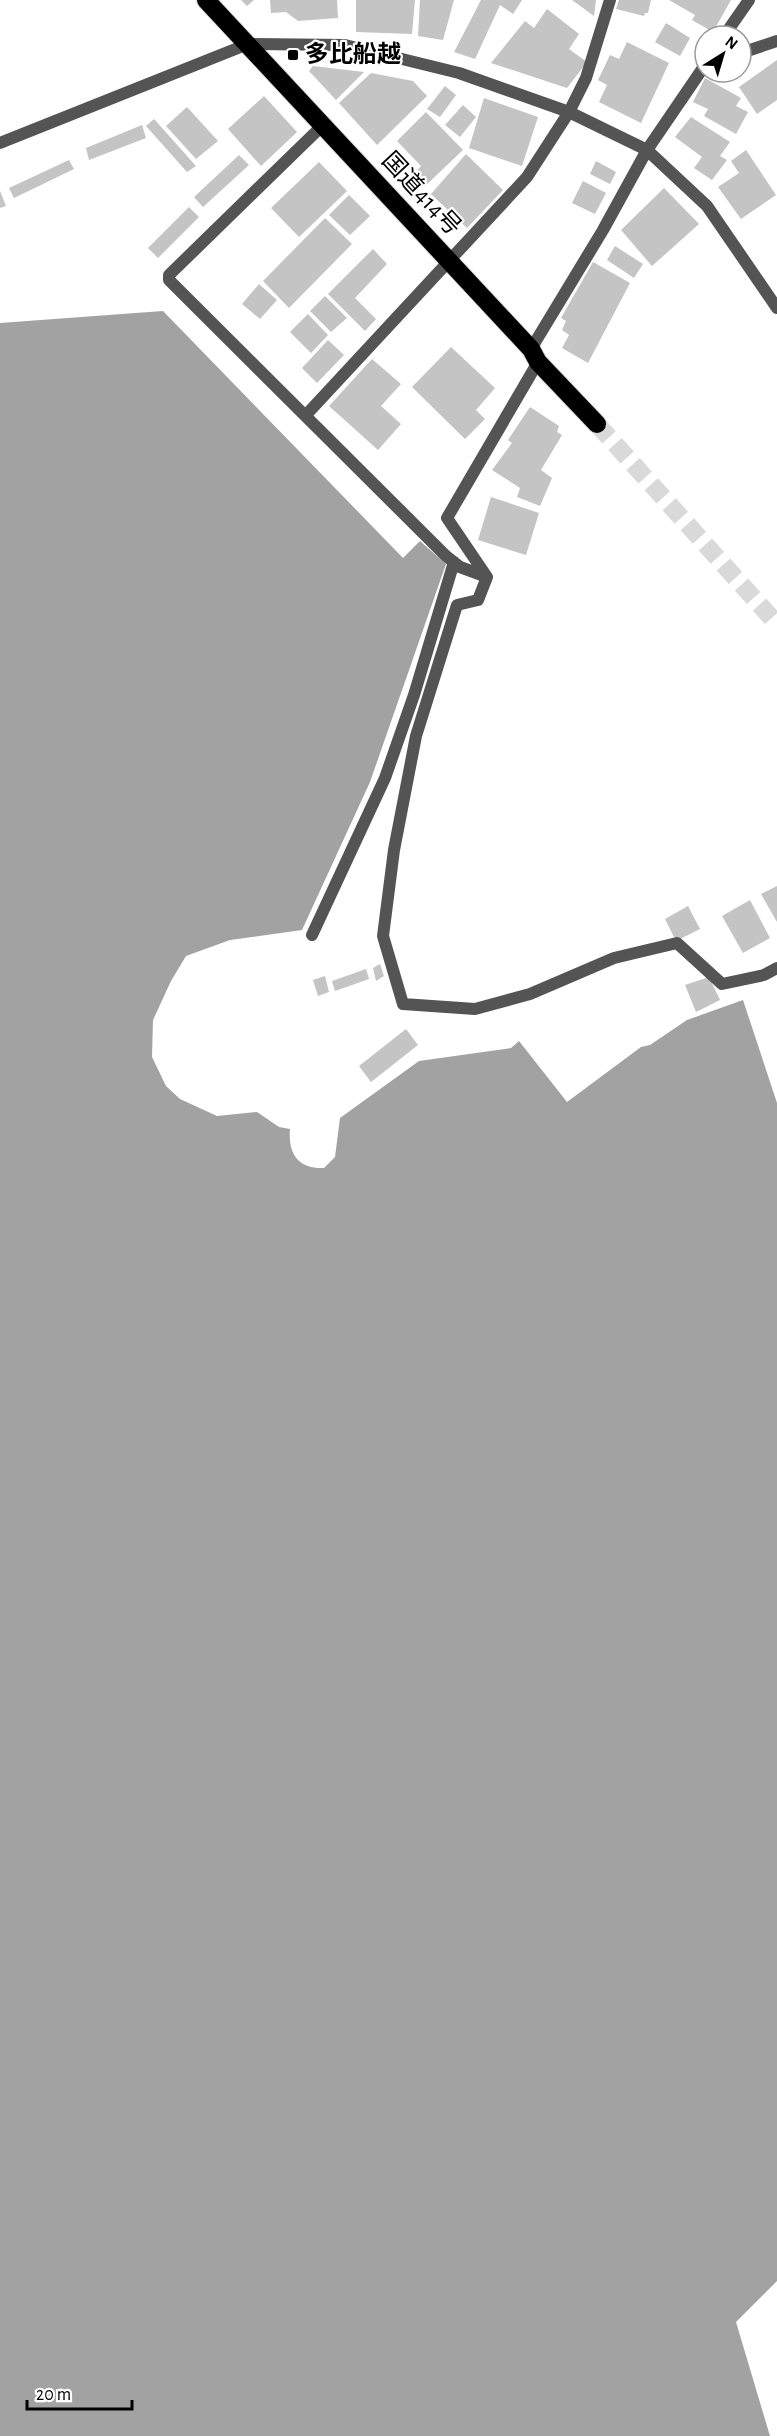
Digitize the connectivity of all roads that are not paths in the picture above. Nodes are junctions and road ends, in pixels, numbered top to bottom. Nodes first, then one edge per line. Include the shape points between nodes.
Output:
1 (206, 0) edge
2 (610, 0) edge
3 (749, 0) edge
4 (732, 24) edge
5 (777, 41) edge
6 (248, 44) junction
7 (753, 49) edge
8 (693, 81) edge
9 (569, 112) junction
10 (324, 124) junction
11 (0, 143) edge
12 (647, 150) junction
13 (449, 260) junction
14 (777, 308) edge
15 (534, 356) junction
16 (306, 415) junction
17 (597, 424) tunnel mouth
18 (454, 562) junction
19 (487, 577) junction
20 (312, 934) dead end
21 (777, 968) edge

1 - 6 highway, 国道414号
2 - 9 street via 586,78
3 - 4 street
5 - 7 street
6 - 9 street via 345,45 459,73
6 - 10 highway, 国道414号
6 - 11 street
8 - 12 street
9 - 12 street
9 - 13 street via 527,177
10 - 13 highway, 国道414号
10 - 16 street via 169,275 169,280
12 - 14 street via 707,206
12 - 15 street
13 - 15 highway, 国道414号
13 - 16 street
15 - 17 highway, 国道414号
15 - 19 street via 447,518
16 - 18 street
18 - 19 street
18 - 20 street via 386,778
19 - 21 street via 478,600 457,605 414,748 394,850 383,936 403,1004 475,1009 530,994 614,958 677,943 722,984 764,975

